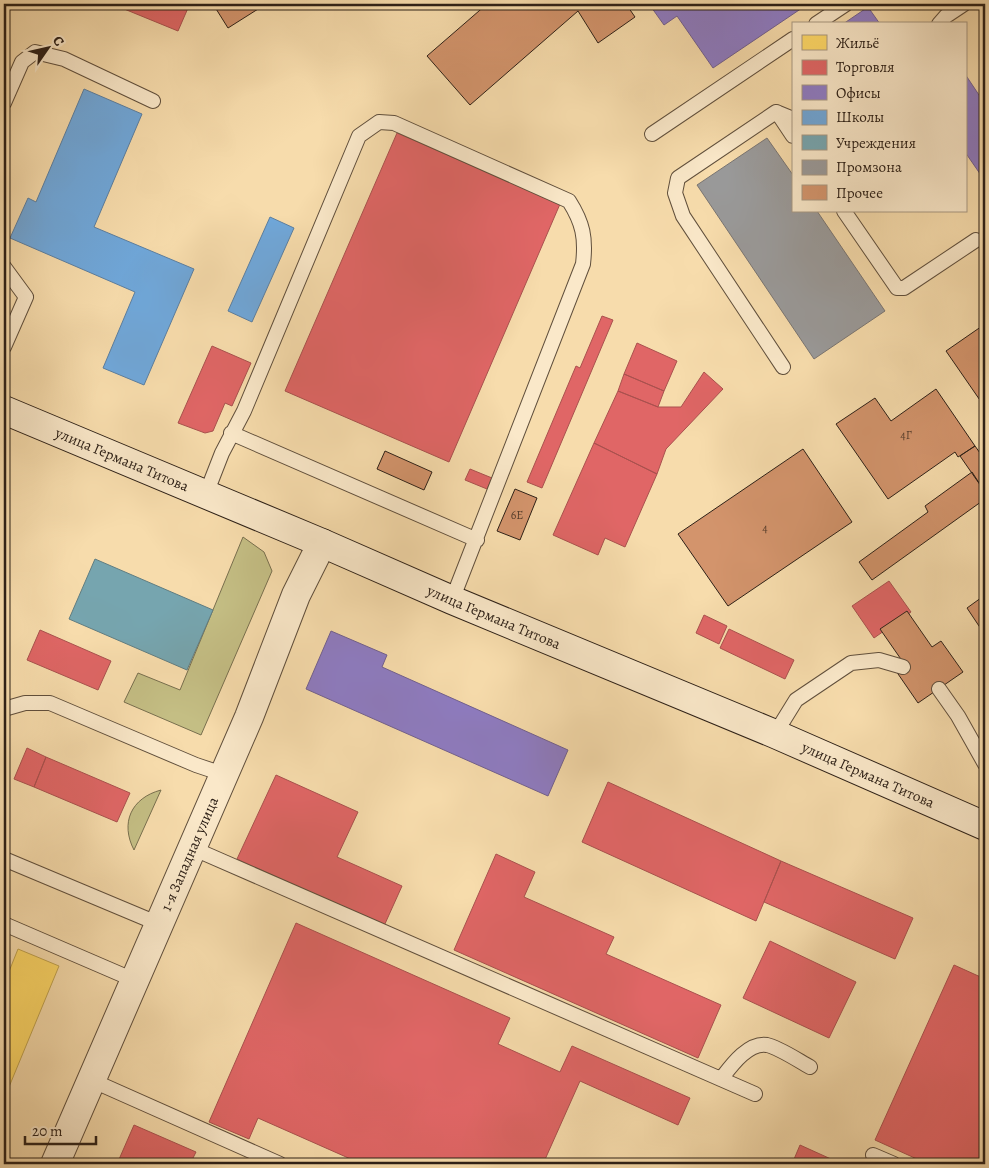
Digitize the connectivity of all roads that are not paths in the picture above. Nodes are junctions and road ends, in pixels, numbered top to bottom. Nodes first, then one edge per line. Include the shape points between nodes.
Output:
1 (846, 4) edge
2 (964, 4) edge
3 (819, 22) edge
4 (941, 22) edge
5 (792, 40) edge
6 (153, 101) dead end
7 (4, 103) edge
8 (776, 112) junction
9 (792, 119) edge
10 (652, 134) dead end
11 (792, 135) edge
12 (845, 212) edge
13 (976, 240) dead end
14 (4, 267) edge
15 (4, 347) edge
16 (784, 367) dead end
17 (4, 410) edge
18 (231, 433) junction
19 (206, 494) junction
20 (477, 540) junction
21 (322, 543) junction
22 (452, 600) junction
23 (903, 667) dead end
24 (939, 689) dead end
25 (4, 710) edge
26 (775, 734) junction
27 (985, 764) edge
28 (223, 774) junction
29 (985, 826) edge
30 (192, 848) junction
31 (4, 859) edge
32 (4, 924) edge
33 (159, 924) junction
34 (134, 980) junction
35 (810, 1067) dead end
36 (721, 1079) junction
37 (91, 1080) junction
38 (755, 1094) dead end
39 (873, 1155) dead end
40 (54, 1164) edge
41 (280, 1164) edge
42 (894, 1164) edge

1 - 3 lane
2 - 4 lane
5 - 10 lane
6 - 7 lane via 64,59 35,52 22,62
8 - 9 lane
8 - 11 lane
8 - 16 lane via 678,178 675,193 683,216
12 - 13 lane via 897,288 904,288
14 - 15 lane via 26,297
17 - 19 street, улица Германа Титова
18 - 19 lane
18 - 20 lane
18 - 20 lane via 244,411 359,136 379,122 394,123 569,201 580,219 585,245 583,264
19 - 21 street, улица Германа Титова
20 - 22 lane
21 - 22 street, улица Германа Титова
21 - 28 street, 1-я Западная улица via 296,595
22 - 26 street, улица Германа Титова
23 - 26 lane via 879,660 852,663 796,700
24 - 27 lane
25 - 28 lane via 25,703 50,703
26 - 29 street, улица Германа Титова
28 - 30 street, 1-я Западная улица
30 - 33 street, 1-я Западная улица
30 - 36 lane
31 - 33 lane
32 - 34 lane
33 - 34 street, 1-я Западная улица
34 - 37 street, 1-я Западная улица
35 - 36 lane via 768,1045 755,1047 735,1061
36 - 38 lane
37 - 40 street, 1-я Западная улица
37 - 41 lane
39 - 42 lane

